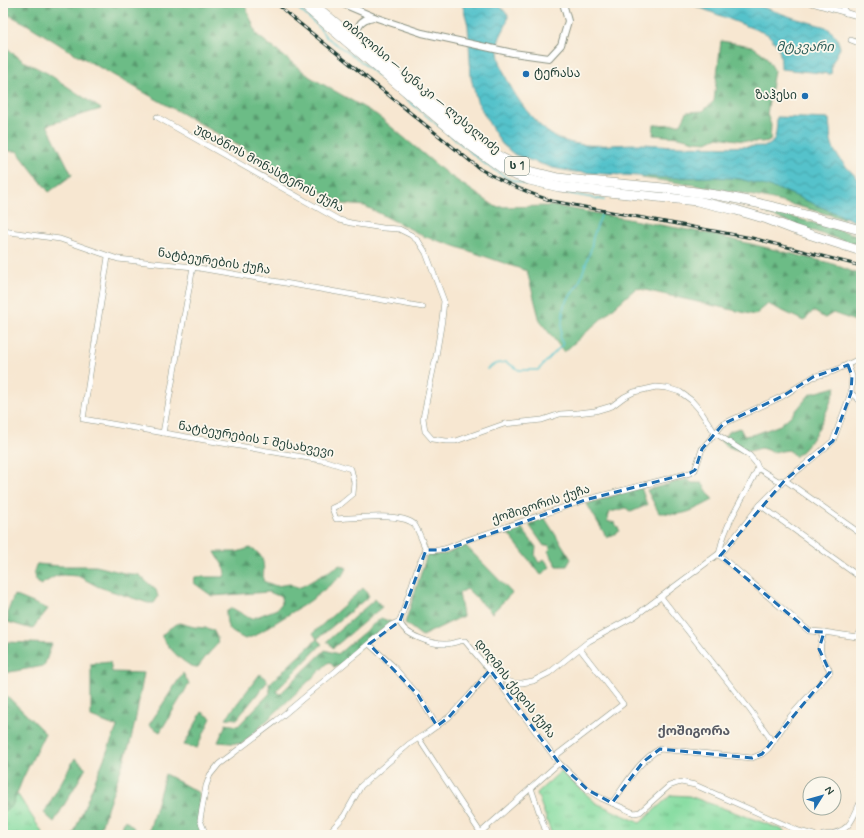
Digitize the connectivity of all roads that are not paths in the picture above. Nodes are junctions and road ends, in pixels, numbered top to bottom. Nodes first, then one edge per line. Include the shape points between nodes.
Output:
1 (301, 3) edge
2 (312, 3) edge
3 (341, 3) edge
4 (563, 3) edge
5 (812, 3) edge
6 (840, 3) edge
7 (846, 13) junction
8 (374, 17) junction
9 (861, 17) edge
10 (851, 40) dead end
11 (861, 44) edge
12 (365, 48) junction
13 (157, 117) dead end
14 (861, 230) edge
15 (3, 231) edge
16 (861, 251) edge
17 (108, 257) junction
18 (193, 267) junction
19 (423, 307) dead end
20 (860, 360) edge
21 (848, 364) junction
22 (851, 393) junction
23 (861, 402) edge
24 (715, 432) junction
25 (164, 433) junction
26 (758, 468) junction
27 (785, 480) junction
28 (760, 506) junction
29 (861, 534) edge
30 (426, 550) junction
31 (719, 555) junction
32 (861, 578) edge
33 (661, 597) junction
34 (400, 621) junction
35 (861, 631) edge
36 (824, 632) junction
37 (859, 638) edge
38 (369, 644) junction
39 (580, 649) junction
40 (490, 671) junction
41 (495, 677) junction
42 (437, 726) junction
43 (419, 738) junction
44 (772, 743) junction
45 (554, 756) junction
46 (559, 763) junction
47 (531, 788) junction
48 (861, 800) edge
49 (612, 803) junction
50 (480, 834) edge
51 (206, 835) edge
52 (326, 835) edge
53 (547, 835) edge
54 (814, 835) edge
55 (823, 835) edge

1 - 16 highway, თბილისი — სენაკი — ლესელიძე / ს 1 via 461,138 509,173 559,188 697,201 767,219
2 - 12 highway, თბილისი — სენაკი — ლესელიძე / ს 1
3 - 8 street
4 - 8 street via 568,22 561,45 549,58 513,53 422,33
5 - 7 street
6 - 7 street
7 - 9 street
8 - 12 street via 368,18 359,26 357,34
10 - 11 street
12 - 14 highway, თბილისი — სენაკი — ლესელიძე / ს 1 via 485,147 526,170 558,178 670,188 716,195 776,207
13 - 24 street, უდაბნოს მონასტერის ქუჩა via 339,220 351,224 399,229 419,242 426,253 444,301 423,418 425,431 432,439 456,441 504,424 595,411 612,406 634,392 656,387 680,392 691,400
15 - 17 street, ნატბეურების ქუჩა via 60,239
17 - 18 street, ნატბეურების ქუჩა
17 - 25 street, ნატბეურების I შესახვევი via 83,419
18 - 19 street, ნატბეურების ქუჩა
18 - 25 street
20 - 21 street, ქოშიგორის ქუჩა
21 - 22 street via 852,376
21 - 24 street, ქოშიგორის ქუჩა via 813,377 783,396 723,424
22 - 23 street
22 - 27 street via 833,441
24 - 26 street, უდაბნოს მონასტერის ქუჩა via 749,455
24 - 30 street, ქოშიგორის ქუჩა via 702,449 695,470 690,474 585,500 464,541 445,550
25 - 30 street, ნატბეურების I შესახვევი via 329,462 351,469 353,494 332,508 336,519 386,517 406,520 414,525
26 - 27 street, უდაბნოს მონასტერის ქუჩა via 778,481
26 - 31 street via 726,529
27 - 28 street
27 - 29 street, უდაბნოს მონასტერის ქუჩა
28 - 31 street
28 - 32 street
30 - 34 street via 418,566
31 - 33 street
31 - 36 street via 809,631
33 - 39 street
33 - 44 street via 750,710
34 - 38 street via 391,625
34 - 40 street, დიღმის ქედის ქუჩა via 403,628 419,638 445,644 465,641
35 - 37 street
36 - 37 street
36 - 44 street via 819,648 830,672 789,718
38 - 42 street via 392,665 418,695
38 - 51 street via 210,775 200,820
39 - 41 street via 549,673 533,681 514,683
39 - 45 street via 623,704
40 - 41 street, დიღმის ქედის ქუჩა
40 - 42 street via 449,717
41 - 45 street, დიღმის ქედის ქუჩა
42 - 43 street
43 - 50 street
43 - 52 street via 361,786 344,816
44 - 49 street via 762,754 752,758 660,749 643,762
45 - 46 street, დიღმის ქედის ქუჩა
46 - 47 street
46 - 49 street, დიღმის ქედის ქუჩა via 588,790
47 - 50 street
47 - 53 street
48 - 55 street via 852,821 839,832
49 - 54 street, დიღმის ქედის ქუჩა via 634,813 640,812 669,786 681,782 695,785 799,831

